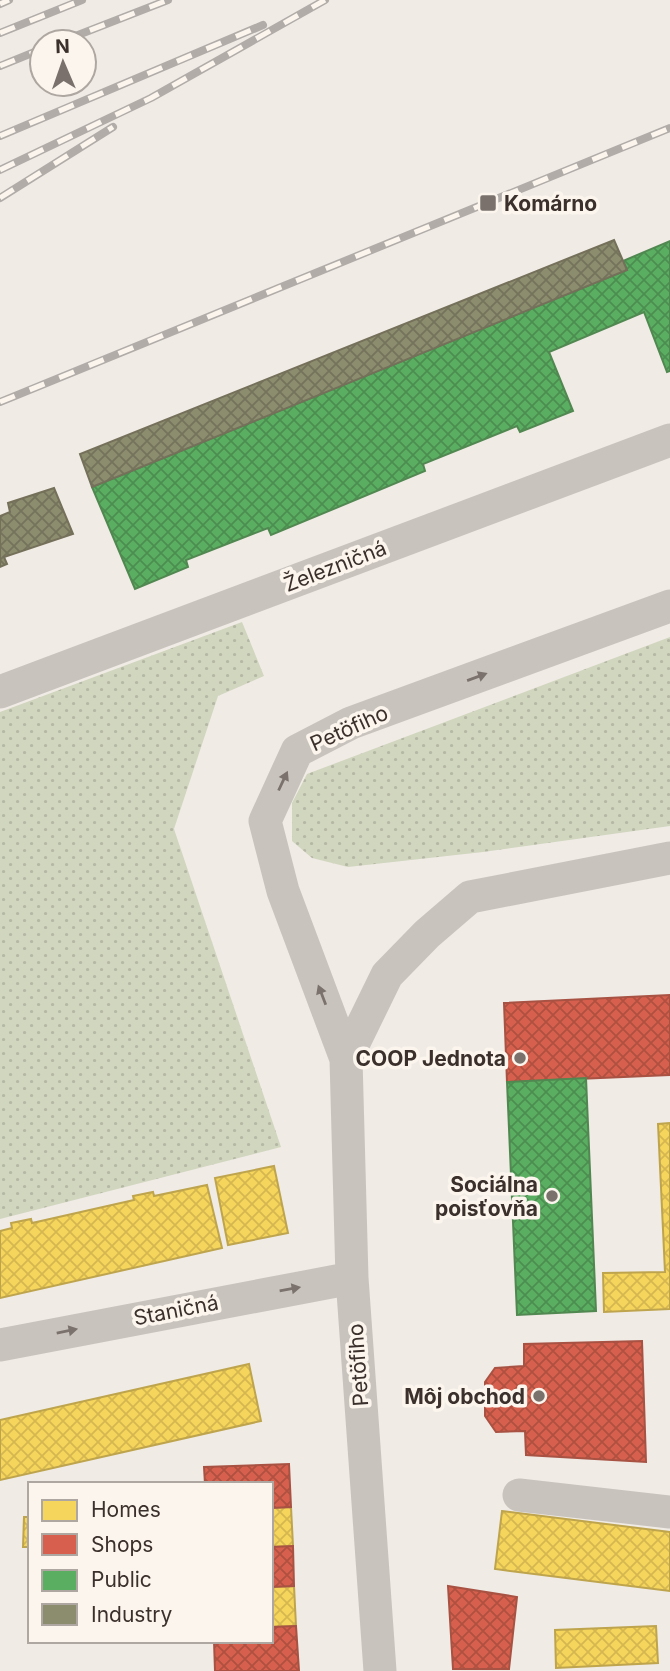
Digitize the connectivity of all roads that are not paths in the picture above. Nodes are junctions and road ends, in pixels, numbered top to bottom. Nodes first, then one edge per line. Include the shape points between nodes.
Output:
1 (670, 440) edge
2 (670, 606) edge
3 (0, 692) edge
4 (670, 858) edge
5 (345, 1059) junction
6 (352, 1278) junction
7 (0, 1345) edge
8 (519, 1495) dead end
9 (670, 1511) edge
10 (380, 1671) edge

1 - 3 street, Železničná
5 -> 2 street, Petöfiho via 283,891 265,821 297,751 351,723
4 - 5 street, Petöfiho via 470,897 387,975
5 - 6 street, Petöfiho
7 -> 6 street, Staničná
6 - 10 street, Petöfiho
8 - 9 street

